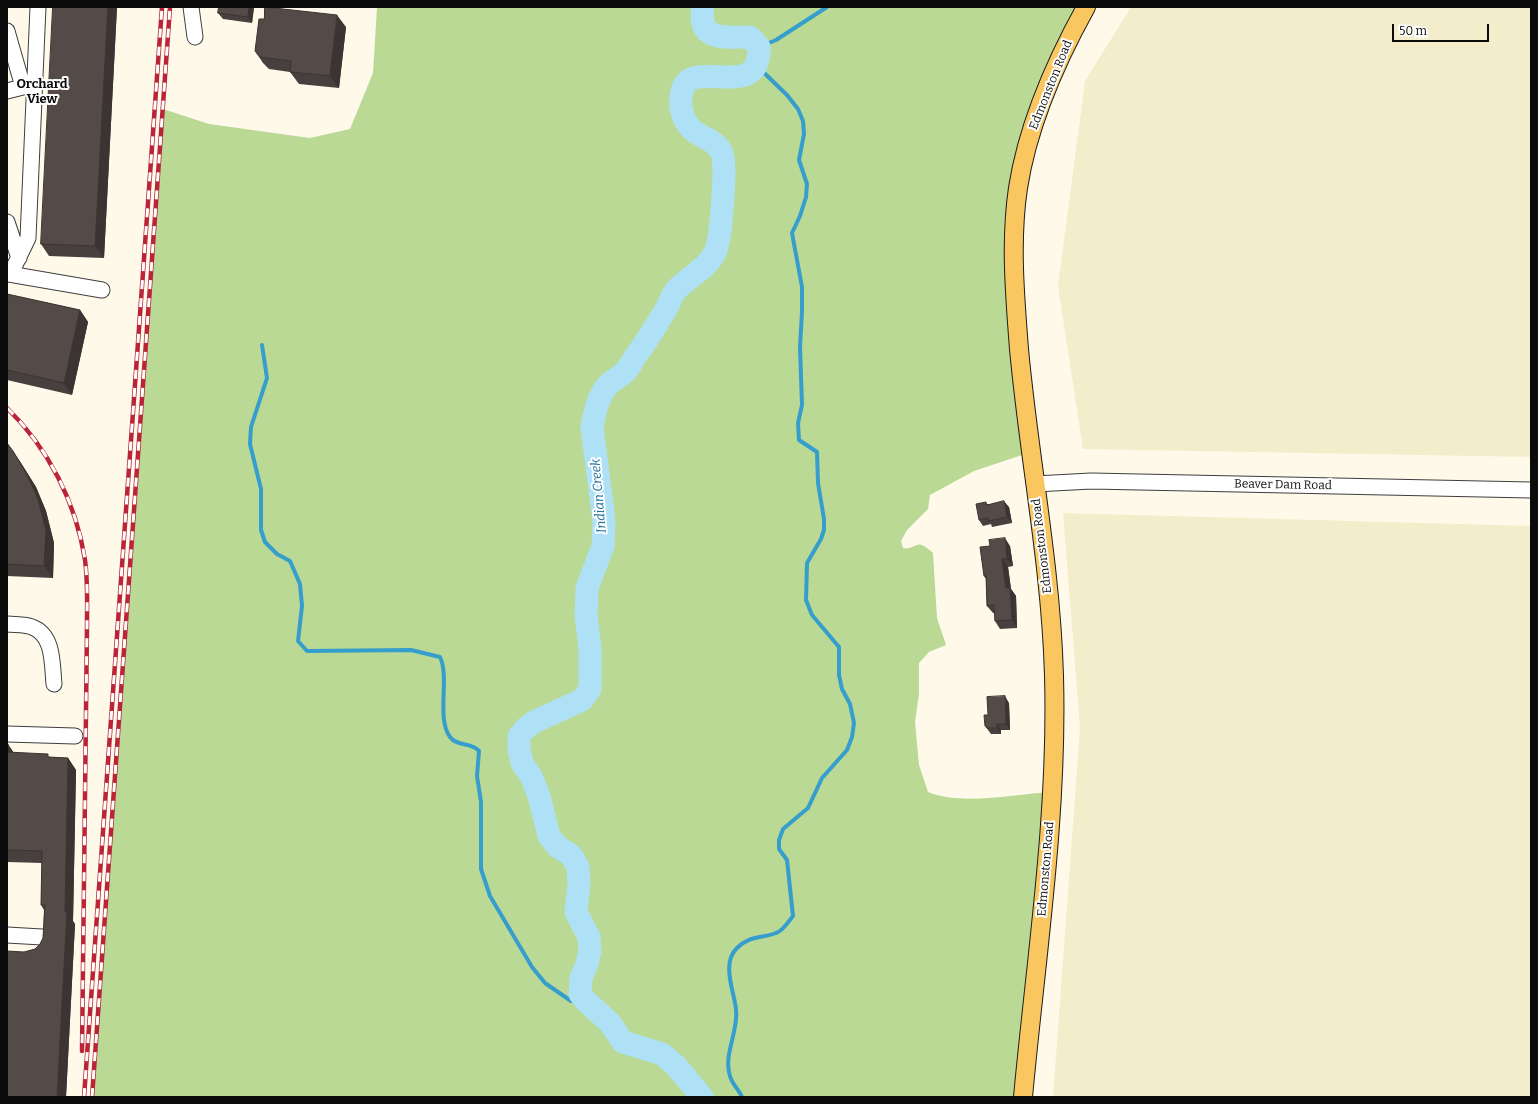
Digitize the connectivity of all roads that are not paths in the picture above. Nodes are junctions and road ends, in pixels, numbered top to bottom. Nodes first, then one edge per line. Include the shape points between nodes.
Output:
1 (38, 7) edge
2 (191, 7) edge
3 (1086, 7) edge
4 (7, 31) edge
5 (195, 38) dead end
6 (29, 85) junction
7 (7, 91) edge
8 (7, 222) edge
9 (19, 258) junction
10 (8, 274) edge
11 (102, 290) dead end
12 (1035, 484) junction
13 (1531, 490) edge
14 (7, 624) edge
15 (54, 684) dead end
16 (7, 734) edge
17 (75, 736) dead end
18 (7, 935) edge
19 (42, 937) edge
20 (1023, 1097) edge

1 - 6 street
2 - 5 street
3 - 12 main road, Edmonston Road via 1037,114 1023,164 1016,212 1014,291
4 - 6 street
6 - 7 street
6 - 9 street via 28,238
8 - 9 street
9 - 10 street
10 - 11 street
12 - 13 street, Beaver Dam Road via 1091,481
12 - 20 main road, Edmonston Road via 1048,593 1054,672 1055,744
14 - 15 street via 31,626 42,633 50,648
16 - 17 street
18 - 19 street

